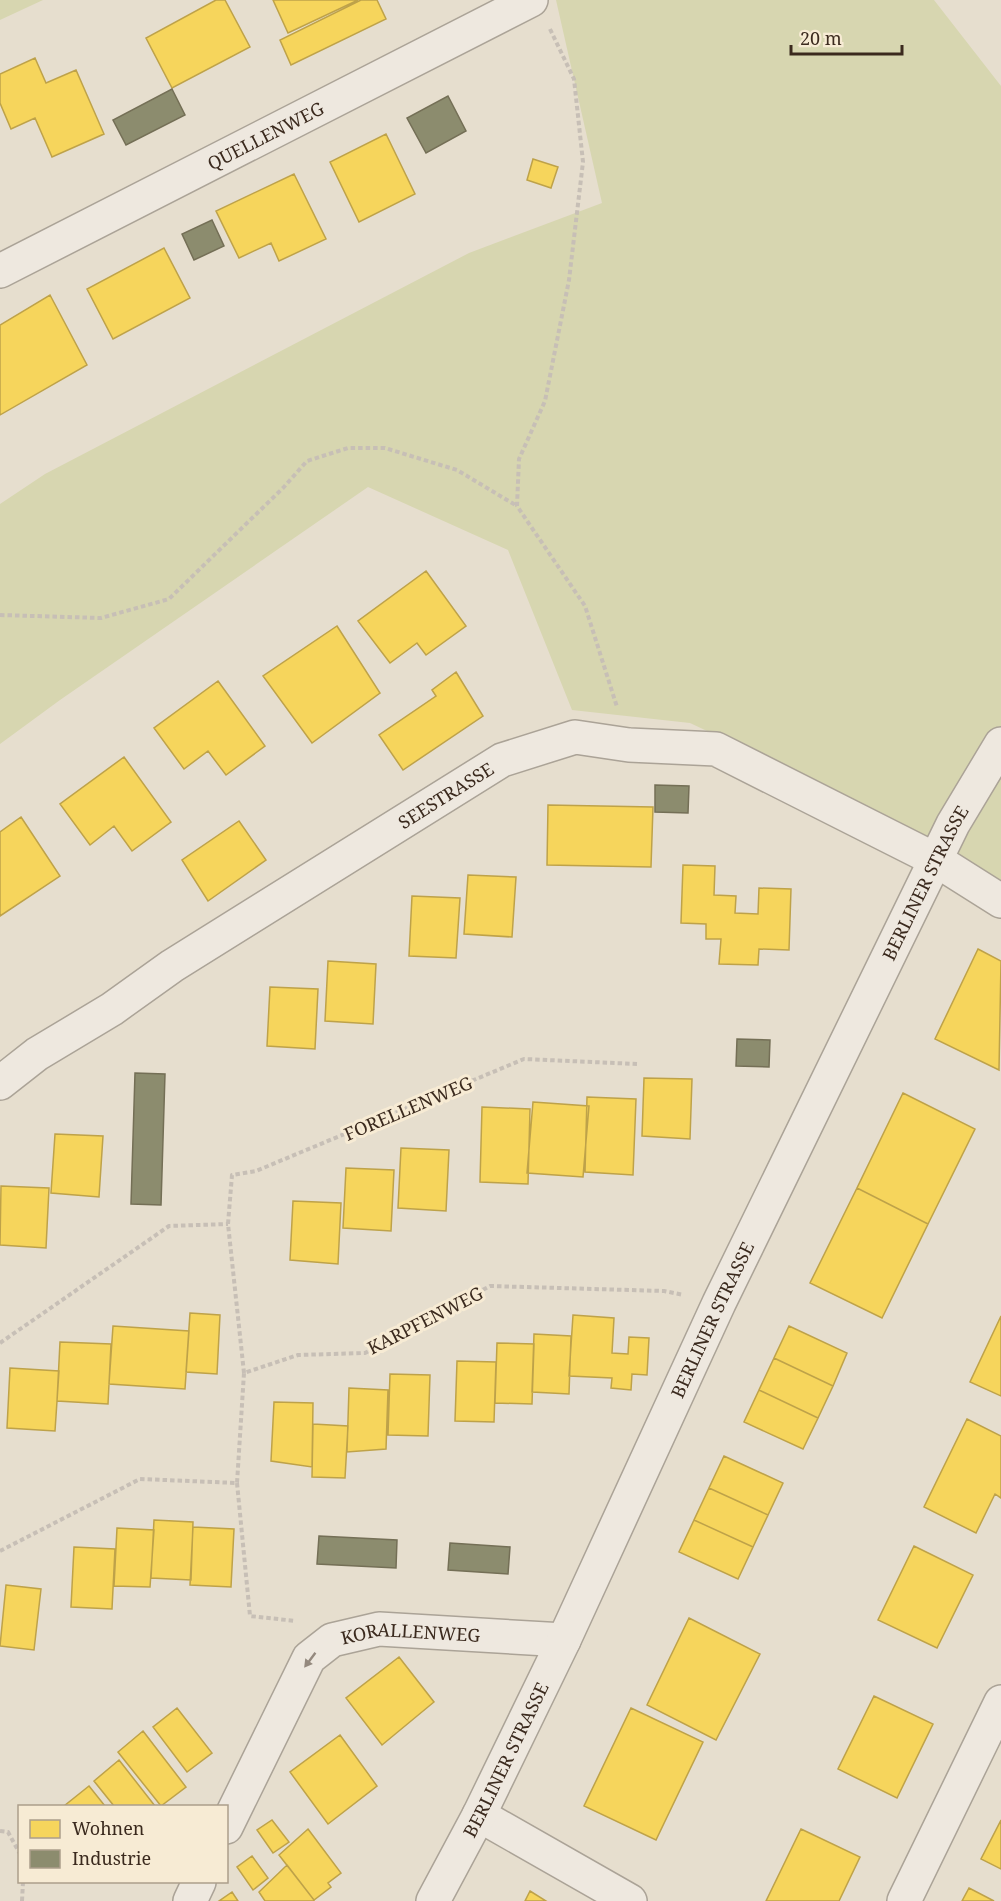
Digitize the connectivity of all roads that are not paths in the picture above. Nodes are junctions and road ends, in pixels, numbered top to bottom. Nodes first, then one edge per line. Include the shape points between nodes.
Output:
1 (539, 10) edge
2 (0, 271) edge
3 (1001, 744) edge
4 (936, 860) junction
5 (1001, 901) edge
6 (0, 1083) edge
7 (564, 1640) junction
8 (1001, 1702) edge
9 (479, 1815) junction
10 (228, 1823) edge
11 (199, 1883) edge
12 (190, 1901) edge
13 (433, 1901) edge
14 (630, 1901) edge
15 (904, 1901) edge

1 - 2 street, QUELLENWEG
3 - 4 street, BERLINER STRASSE
4 - 5 street, SEESTRASSE
4 - 6 street, SEESTRASSE via 716,748 629,745 575,737 502,760 172,966 112,1009 37,1054
4 - 7 street, BERLINER STRASSE via 719,1303
7 - 9 street, BERLINER STRASSE
7 -> 10 street, KORALLENWEG via 379,1629 332,1640 309,1658
8 - 15 street
9 - 13 street, BERLINER STRASSE
9 - 14 street
11 - 12 street

